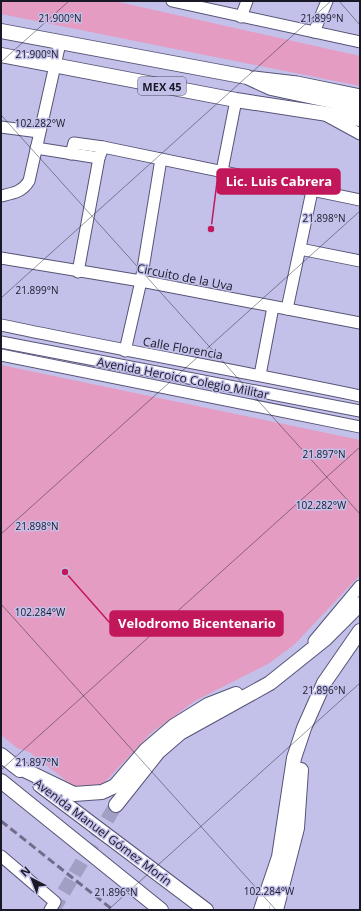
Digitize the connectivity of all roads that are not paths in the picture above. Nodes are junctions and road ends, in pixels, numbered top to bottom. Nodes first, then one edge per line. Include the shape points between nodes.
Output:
1 (172, 1) edge
2 (247, 1) edge
3 (327, 1) edge
4 (202, 4) edge
5 (241, 17) junction
6 (1, 31) edge
7 (314, 32) junction
8 (360, 42) edge
9 (60, 43) junction
10 (1, 55) edge
11 (55, 65) junction
12 (247, 77) junction
13 (360, 95) edge
14 (236, 100) junction
15 (360, 107) edge
16 (344, 110) junction
17 (323, 114) junction
18 (360, 119) edge
19 (1, 127) edge
20 (39, 132) junction
21 (360, 134) edge
22 (36, 148) junction
23 (101, 152) junction
24 (161, 159) junction
25 (222, 171) junction
26 (312, 191) junction
27 (1, 196) edge
28 (360, 200) edge
29 (300, 249) junction
30 (1, 258) edge
31 (360, 261) edge
32 (78, 272) junction
33 (141, 281) junction
34 (273, 307) junction
35 (287, 309) junction
36 (360, 323) edge
37 (1, 325) edge
38 (1, 342) edge
39 (125, 351) junction
40 (1, 355) edge
41 (260, 375) junction
42 (360, 396) edge
43 (360, 411) edge
44 (360, 427) edge
45 (360, 586) edge
46 (360, 604) edge
47 (359, 632) edge
48 (298, 662) junction
49 (257, 690) junction
50 (304, 728) junction
51 (1, 754) edge
52 (14, 765) junction
53 (1, 781) edge
54 (116, 805) tunnel mouth
55 (1, 856) edge
56 (52, 906) edge
57 (161, 910) edge
58 (206, 910) edge
59 (261, 910) edge
60 (276, 910) edge

1 - 4 street
2 - 5 street
3 - 7 street
4 - 5 street
5 - 7 street
6 - 9 main road, MEX 45
7 - 8 street
9 - 11 street
9 - 12 main road, MEX 45
10 - 11 main road, MEX 45
11 - 14 main road, MEX 45
11 - 20 street
12 - 13 street via 297,82
12 - 16 main road, MEX 45 via 271,88
14 - 17 main road, MEX 45
14 - 25 street
15 - 16 main road, MEX 45
16 - 17 main road, MEX 45
16 - 18 main road, MEX 45
17 - 21 street
19 - 20 street
20 - 22 street
22 - 23 street via 71,154
22 - 27 street via 29,181 25,188 17,193
23 - 24 street
23 - 32 street
24 - 25 street
24 - 33 street
25 - 26 street
26 - 28 street
26 - 29 street
29 - 31 street
29 - 35 street
30 - 32 street, Circuito de la Uva
32 - 33 street, Circuito de la Uva
33 - 34 street, Circuito de la Uva
33 - 39 street
34 - 35 street, Circuito de la Uva
34 - 41 street
35 - 36 street, Circuito de la Uva
37 - 39 street, Calle Florencia
38 - 43 street, Avenida Heroico Colegio Militar
39 - 41 street, Calle Florencia
40 - 44 street, Avenida Heroico Colegio Militar
41 - 42 street, Calle Florencia
45 - 48 street
46 - 48 main road
47 - 50 main road via 324,683
48 - 49 main road
49 - 52 main road via 244,690 208,705 174,726 146,750 115,786 102,792 74,794
49 - 54 main road via 180,733 158,752
50 - 59 main road via 294,758 279,857
50 - 60 main road via 297,828
51 - 52 main road, Avenida Manuel Gómez Morín
52 - 58 main road, Avenida Manuel Gómez Morín
53 - 57 main road, Avenida Manuel Gómez Morín
55 - 56 street

